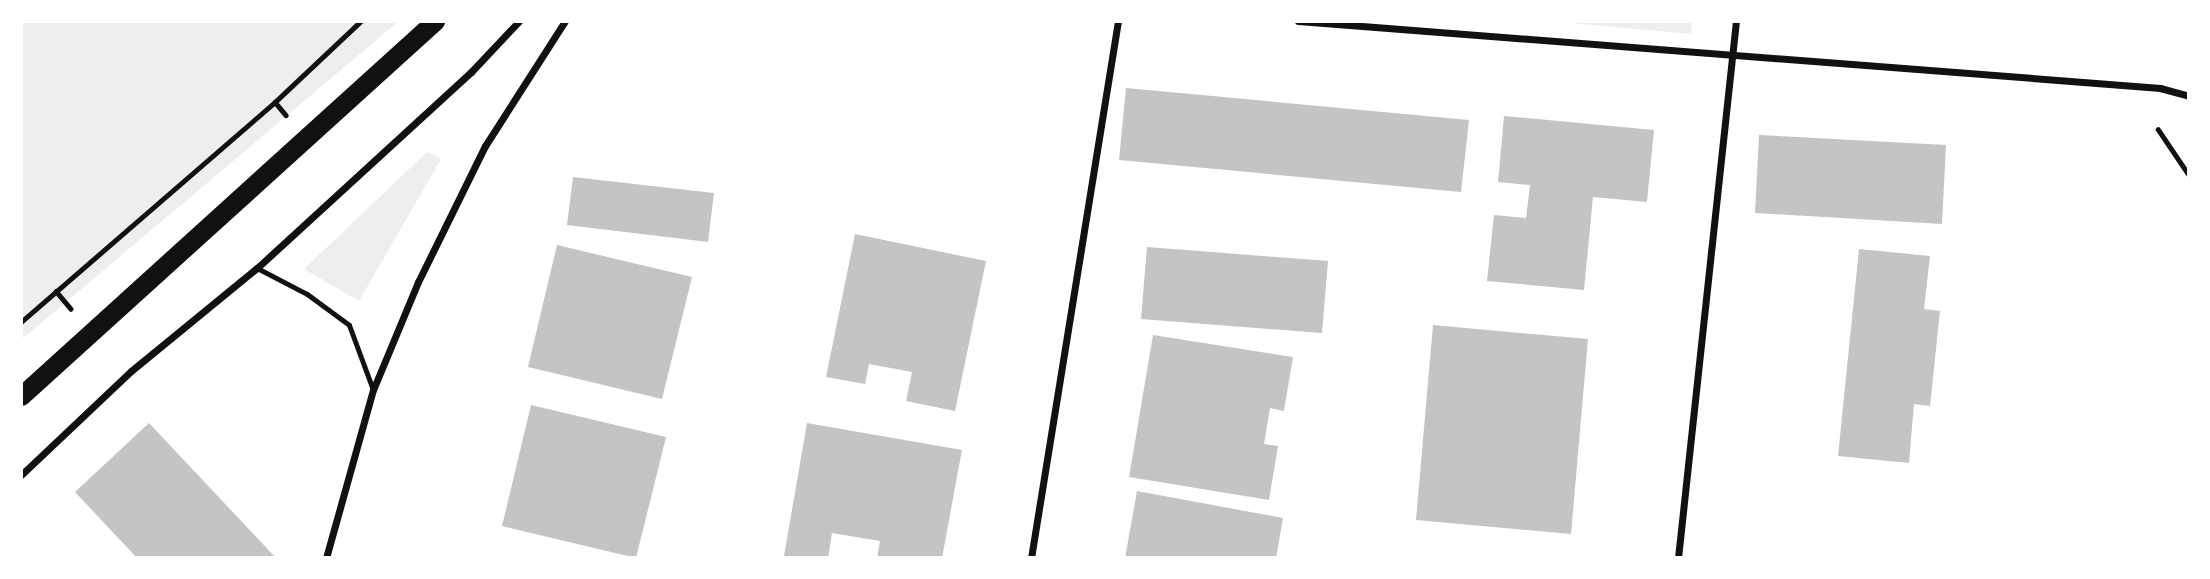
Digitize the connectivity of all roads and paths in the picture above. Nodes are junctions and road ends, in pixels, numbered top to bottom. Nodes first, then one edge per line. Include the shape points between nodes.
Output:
1 (361, 21) edge
2 (433, 21) edge
3 (519, 21) edge
4 (565, 21) edge
5 (1118, 21) edge
6 (1298, 21) edge
7 (1736, 21) edge
8 (1732, 54) junction
9 (2189, 96) edge
10 (2158, 129) dead end
11 (2189, 175) edge
12 (257, 268) junction
13 (56, 291) junction
14 (72, 308) dead end
15 (21, 322) edge
16 (373, 390) junction
17 (21, 395) edge
18 (21, 475) edge
19 (326, 558) edge
20 (1031, 558) edge
21 (1678, 558) edge

1 - 13 path via 275,102
2 - 17 highway
3 - 12 street via 471,72
4 - 16 street via 485,146 418,282
5 - 20 street
6 - 8 street
7 - 8 street
8 - 9 street via 2160,88
8 - 21 street
10 - 11 path
12 - 16 lane via 307,294 349,325
12 - 18 street via 131,371
13 - 14 path
13 - 15 path
16 - 19 street

